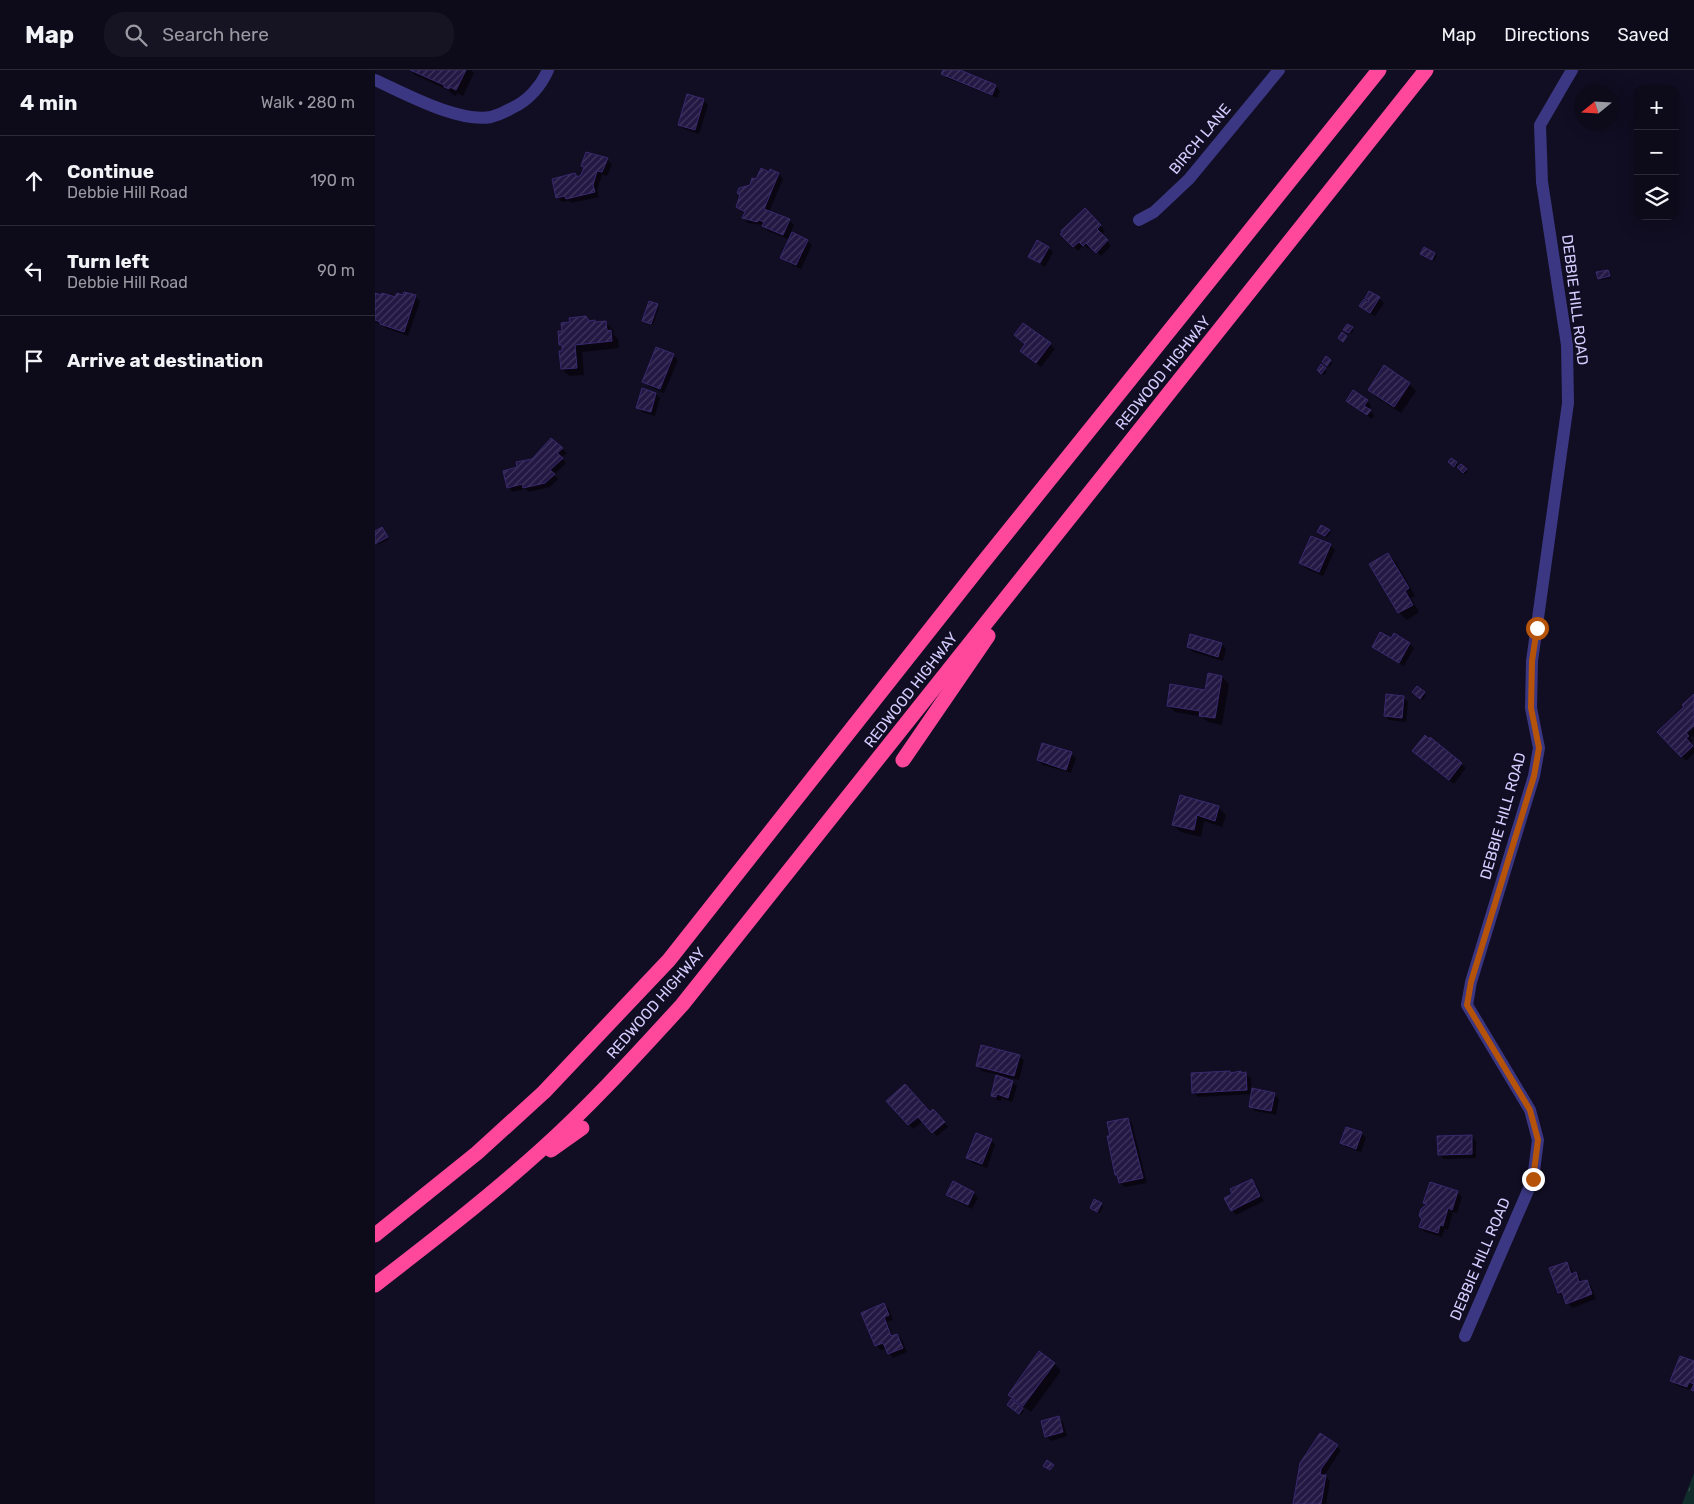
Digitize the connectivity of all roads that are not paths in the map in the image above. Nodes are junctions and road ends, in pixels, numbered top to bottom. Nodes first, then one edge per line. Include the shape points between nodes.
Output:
1 (548, 70) edge
2 (1279, 70) edge
3 (1379, 70) edge
4 (1426, 70) edge
5 (1572, 70) edge
6 (375, 80) edge
7 (1139, 220) dead end
8 (1073, 513) junction
9 (903, 760) dead end
10 (582, 1128) dead end
11 (496, 1189) junction
12 (375, 1235) edge
13 (375, 1285) edge
14 (1465, 1336) dead end

1 - 6 street via 533,93 520,105 489,117 449,111
2 - 7 street, BIRCH LANE via 1189,179 1154,212
3 - 12 highway, REDWOOD HIGHWAY via 669,960 544,1092 477,1153
4 - 8 highway, REDWOOD HIGHWAY
5 - 14 street, DEBBIE HILL ROAD via 1540,125 1542,182 1567,344 1568,403 1532,661 1531,708 1539,748 1534,776 1471,982 1467,1005 1530,1110 1538,1140 1533,1179
8 - 9 highway
8 - 11 highway, REDWOOD HIGHWAY via 682,1005 627,1065
10 - 11 highway
11 - 13 highway, REDWOOD HIGHWAY

